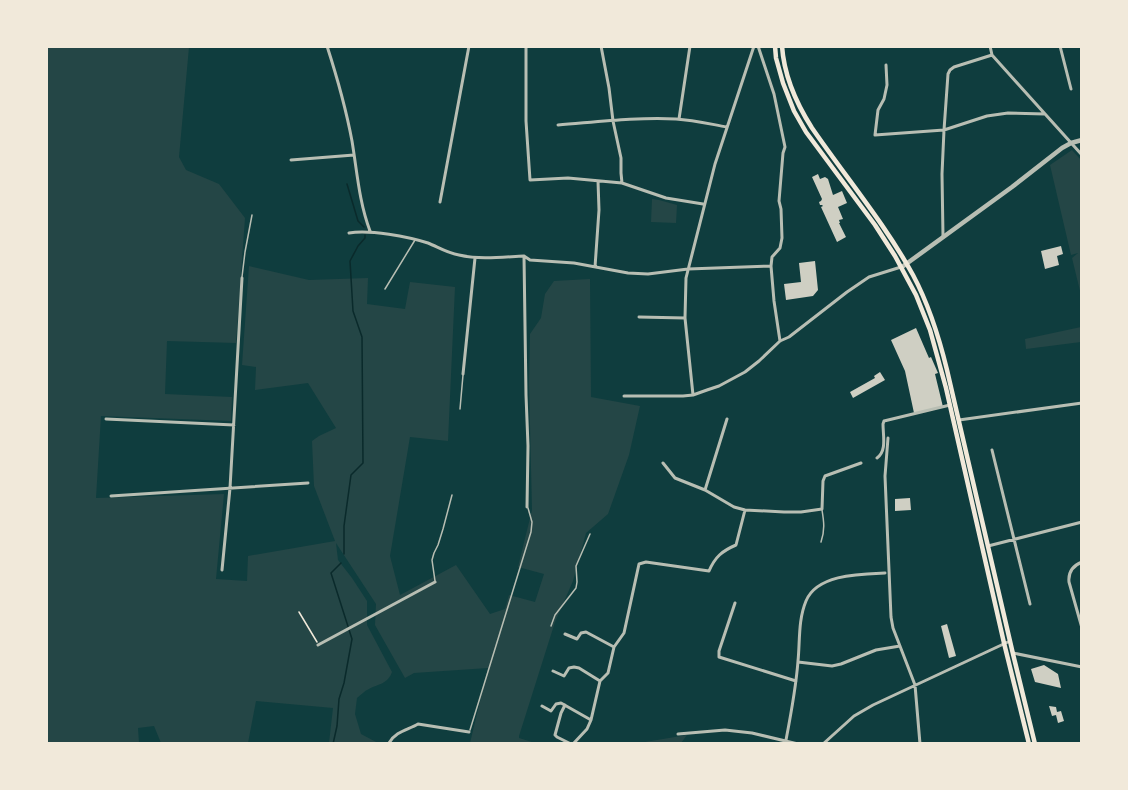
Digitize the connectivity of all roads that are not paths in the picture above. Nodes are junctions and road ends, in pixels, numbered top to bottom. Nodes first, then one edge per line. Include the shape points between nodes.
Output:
1 (327, 46) edge
2 (470, 46) edge
3 (532, 46) edge
4 (601, 46) edge
5 (690, 46) edge
6 (756, 46) edge
7 (775, 46) edge
8 (782, 46) edge
9 (990, 46) edge
10 (1060, 46) edge
11 (525, 47) edge
12 (992, 55) junction
13 (886, 65) dead end
14 (1071, 89) dead end
15 (1045, 114) junction
16 (679, 120) junction
17 (613, 121) junction
18 (558, 125) dead end
19 (728, 127) junction
20 (944, 130) junction
21 (1082, 140) edge
22 (1071, 143) junction
23 (354, 155) junction
24 (1082, 155) edge
25 (291, 160) dead end
26 (598, 181) junction
27 (622, 183) junction
28 (440, 202) dead end
29 (704, 204) junction
30 (252, 215) dead end
31 (370, 232) junction
32 (349, 233) dead end
33 (943, 238) junction
34 (416, 239) junction
35 (524, 256) junction
36 (475, 258) junction
37 (771, 266) junction
38 (904, 266) junction
39 (595, 267) junction
40 (688, 269) junction
41 (242, 278) joint
42 (385, 289) dead end
43 (639, 317) dead end
44 (685, 318) junction
45 (782, 341) junction
46 (463, 374) joint
47 (693, 395) junction
48 (624, 396) dead end
49 (1082, 403) edge
50 (952, 405) junction
51 (460, 409) dead end
52 (106, 419) dead end
53 (727, 419) dead end
54 (959, 420) junction
55 (234, 425) junction
56 (888, 438) dead end
57 (992, 450) dead end
58 (877, 458) dead end
59 (663, 463) dead end
60 (861, 464) dead end
61 (308, 483) dead end
62 (230, 489) junction
63 (705, 490) junction
64 (452, 495) dead end
65 (111, 496) dead end
66 (527, 507) joint
67 (822, 509) junction
68 (745, 510) junction
69 (1082, 522) edge
70 (590, 534) dead end
71 (1013, 539) junction
72 (822, 542) dead end
73 (988, 546) junction
74 (1082, 562) edge
75 (222, 570) dead end
76 (885, 573) dead end
77 (435, 582) joint
78 (735, 603) dead end
79 (1030, 604) dead end
80 (551, 626) dead end
81 (1082, 628) edge
82 (565, 634) dead end
83 (1007, 642) junction
84 (318, 645) road end
85 (900, 646) junction
86 (614, 647) junction
87 (1006, 652) junction
88 (1013, 654) junction
89 (798, 662) junction
90 (1082, 667) edge
91 (553, 671) dead end
92 (600, 681) junction
93 (796, 681) junction
94 (915, 685) junction
95 (565, 705) junction
96 (542, 706) dead end
97 (591, 720) junction
98 (469, 732) joint
99 (678, 734) dead end
100 (786, 740) junction
101 (389, 743) edge
102 (572, 744) edge
103 (798, 744) edge
104 (823, 744) edge
105 (920, 744) edge
106 (1029, 744) edge
107 (1035, 744) edge

1 - 23 street
2 - 28 street
3 - 11 street
4 - 17 street
5 - 16 street
6 - 19 street
6 - 37 street via 774,94 785,147 779,201 782,238
7 - 38 main road via 786,92 800,122
8 - 38 main road via 799,107 878,221
9 - 12 street
10 - 14 street
11 - 26 street via 530,180
12 - 15 street
12 - 20 street via 950,70
13 - 20 street via 887,85 875,135
15 - 20 street via 987,116
15 - 22 street
16 - 17 street
16 - 19 street
17 - 18 street
17 - 27 street
19 - 29 street
20 - 33 street
21 - 22 street
22 - 24 street
22 - 33 street
23 - 25 street
23 - 31 street
26 - 27 street
26 - 39 street
27 - 29 street via 666,198
29 - 40 street
30 - 41 lane
31 - 32 street
31 - 34 street
33 - 38 street
34 - 36 street via 445,252
34 - 42 lane
35 - 36 street
35 - 39 street via 530,260
35 - 66 street
36 - 46 street
37 - 40 street
37 - 45 street
38 - 45 street via 869,278
38 - 50 main road via 930,330
39 - 40 street via 648,274
40 - 44 street
41 - 55 street
43 - 44 street
44 - 47 street
45 - 47 street via 745,372
46 - 51 lane
47 - 48 street
49 - 54 street
50 - 54 main road
50 - 58 street via 884,421 884,447
50 - 83 main road
52 - 55 street
53 - 63 street
54 - 73 main road
55 - 62 street
56 - 85 street via 885,476 890,605
57 - 71 street
59 - 63 street via 675,478
60 - 67 street via 824,478
61 - 62 street
62 - 65 street
62 - 75 street
63 - 68 street
64 - 77 lane via 432,560
66 - 98 lane via 531,532
67 - 68 street via 784,513
67 - 72 lane
68 - 86 street via 736,545 721,552 709,571 639,564 624,633
69 - 71 street
70 - 80 lane via 576,566 576,588
71 - 73 street
71 - 79 street
73 - 83 main road
74 - 81 street via 1071,569 1069,576
76 - 89 street via 830,580 807,597
77 - 84 street
78 - 93 street via 719,657
82 - 86 street via 577,639 586,632
83 - 87 main road
83 - 88 main road
83 - 94 street
85 - 89 street via 832,666
85 - 94 street
86 - 92 street via 608,673
87 - 88 street
87 - 106 main road
88 - 90 street
88 - 107 main road
89 - 93 street
91 - 92 street via 564,676 574,667
92 - 97 street
93 - 100 street
94 - 104 street via 854,716
94 - 105 street
95 - 96 street via 556,704 551,711
95 - 97 street
95 - 102 street via 555,734
97 - 102 street
98 - 101 street via 418,724
99 - 100 street via 725,730
100 - 103 street

